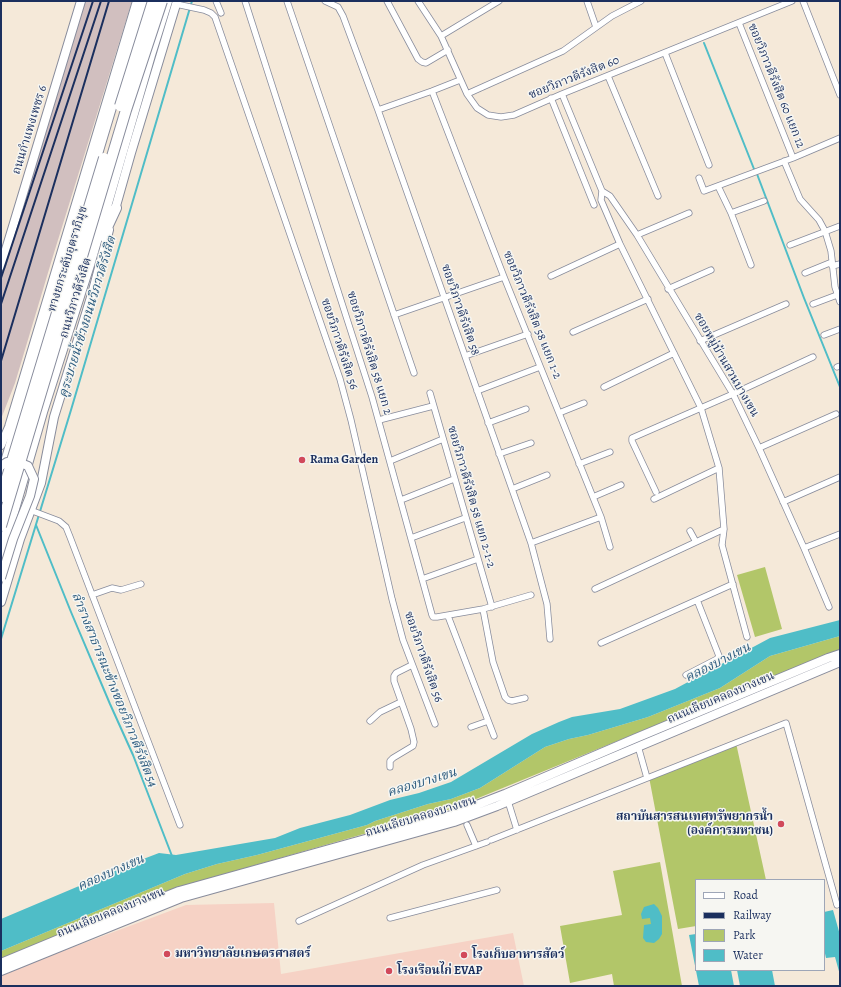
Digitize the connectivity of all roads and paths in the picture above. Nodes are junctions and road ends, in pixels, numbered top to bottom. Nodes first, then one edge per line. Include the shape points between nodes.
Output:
1 (81, 1) edge
2 (137, 1) edge
3 (143, 1) edge
4 (153, 1) edge
5 (162, 1) edge
6 (216, 1) edge
7 (245, 1) edge
8 (287, 1) edge
9 (325, 1) edge
10 (387, 1) edge
11 (418, 1) edge
12 (499, 1) edge
13 (587, 1) edge
14 (641, 1) edge
15 (792, 1) edge
16 (803, 1) edge
17 (173, 2) edge
18 (221, 13) dead end
19 (739, 23) junction
20 (596, 27) junction
21 (441, 36) junction
22 (448, 50) junction
23 (665, 53) junction
24 (608, 76) junction
25 (460, 80) junction
26 (432, 91) junction
27 (467, 94) junction
28 (562, 94) junction
29 (840, 95) edge
30 (551, 98) junction
31 (378, 110) junction
32 (840, 138) edge
33 (793, 158) junction
34 (784, 161) junction
35 (709, 165) dead end
36 (699, 178) dead end
37 (718, 186) junction
38 (602, 191) junction
39 (658, 196) dead end
40 (764, 201) dead end
41 (76, 203) junction
42 (594, 205) dead end
43 (116, 208) junction
44 (689, 213) dead end
45 (731, 213) junction
46 (840, 226) edge
47 (825, 231) junction
48 (637, 236) junction
49 (620, 244) junction
50 (790, 245) dead end
51 (66, 257) junction
52 (832, 264) junction
53 (840, 264) edge
54 (89, 265) junction
55 (751, 265) dead end
56 (1, 266) edge
57 (712, 270) dead end
58 (805, 273) dead end
59 (551, 276) dead end
60 (504, 277) junction
61 (668, 289) junction
62 (837, 295) junction
63 (445, 298) junction
64 (648, 299) junction
65 (840, 302) edge
66 (786, 304) dead end
67 (813, 304) dead end
68 (394, 315) junction
69 (840, 329) edge
70 (573, 332) dead end
71 (528, 334) junction
72 (824, 335) dead end
73 (700, 341) junction
74 (674, 353) junction
75 (465, 356) junction
76 (813, 357) dead end
77 (540, 367) junction
78 (414, 373) dead end
79 (604, 387) dead end
80 (477, 391) junction
81 (430, 393) dead end
82 (733, 394) junction
83 (584, 403) dead end
84 (433, 406) junction
85 (701, 408) junction
86 (526, 409) dead end
87 (559, 413) junction
88 (836, 414) dead end
89 (379, 420) junction
90 (488, 423) junction
91 (443, 440) junction
92 (531, 443) dead end
93 (1, 445) edge
94 (759, 448) junction
95 (610, 452) dead end
96 (499, 454) junction
97 (390, 461) junction
98 (580, 464) junction
99 (1, 466) edge
100 (720, 468) junction
101 (546, 475) dead end
102 (840, 477) edge
103 (454, 478) junction
104 (1, 479) edge
105 (621, 485) dead end
106 (512, 489) junction
107 (656, 492) dead end
108 (1, 496) edge
109 (593, 497) junction
110 (654, 499) dead end
111 (401, 500) junction
112 (783, 502) junction
113 (36, 512) junction
114 (465, 518) junction
115 (601, 518) junction
116 (1, 526) edge
117 (724, 530) junction
118 (690, 531) dead end
119 (840, 534) edge
120 (411, 538) junction
121 (696, 542) junction
122 (531, 543) junction
123 (610, 547) dead end
124 (804, 548) junction
125 (1, 554) edge
126 (478, 559) junction
127 (1, 578) edge
128 (422, 579) junction
129 (141, 584) dead end
130 (732, 584) junction
131 (595, 589) dead end
132 (92, 595) junction
133 (531, 595) dead end
134 (697, 600) junction
135 (1, 602) edge
136 (492, 607) junction
137 (829, 607) dead end
138 (483, 609) junction
139 (448, 616) junction
140 (747, 637) dead end
141 (550, 639) dead end
142 (601, 643) dead end
143 (840, 654) edge
144 (840, 662) edge
145 (412, 665) junction
146 (686, 675) dead end
147 (525, 698) dead end
148 (401, 702) junction
149 (370, 721) dead end
150 (488, 721) junction
151 (435, 724) dead end
152 (471, 727) dead end
153 (494, 736) dead end
154 (637, 742) junction
155 (390, 767) dead end
156 (647, 778) junction
157 (508, 801) junction
158 (180, 825) dead end
159 (467, 825) dead end
160 (517, 830) junction
161 (476, 846) junction
162 (497, 890) dead end
163 (837, 905) dead end
164 (390, 918) dead end
165 (299, 921) dead end
166 (1, 963) edge
167 (1, 971) edge

1 - 56 main road, ถนนกำแพงเพชร 6
2 - 41 main road
3 - 51 highway, ถนนวิภาวดีรังสิต
4 - 108 highway, ทางยกระดับอุตราภิมุข, bridge
5 - 116 highway, ทางยกระดับอุตราภิมุข, bridge via 126,110
6 - 18 street
7 - 89 street, ซอยวิภาวดีรังสิต 58 แยก 2
8 - 68 street
9 - 31 street, ซอยวิภาวดีรังสิต 58 via 341,10
10 - 22 street via 418,59 426,63
11 - 21 street, ซอยวิภาวดีรังสิต 60
12 - 21 street
13 - 20 street
14 - 20 street
15 - 19 street, ซอยวิภาวดีรังสิต 60
16 - 29 street
17 - 43 main road, ถนนวิภาวดีรังสิต
17 - 54 highway, ถนนวิภาวดีรังสิต via 135,106
17 - 145 street, ซอยวิภาวดีรังสิต 56 via 204,10 214,17 334,362 351,420 392,599
19 - 23 street, ซอยวิภาวดีรังสิต 60
19 - 33 street, ซอยวิภาวดีรังสิต 60 แยก 12
20 - 27 street via 563,51
21 - 22 street, ซอยวิภาวดีรังสิต 60
22 - 25 street, ซอยวิภาวดีรังสิต 60
23 - 24 street, ซอยวิภาวดีรังสิต 60
23 - 35 street
24 - 28 street, ซอยวิภาวดีรังสิต 60
24 - 39 street
25 - 26 street
25 - 27 street, ซอยวิภาวดีรังสิต 60
26 - 31 street
26 - 60 street, ซอยวิภาวดีรังสิต 58 แยก 1-2
27 - 30 street, ซอยวิภาวดีรังสิต 60 via 477,108 488,115 501,117 514,115
28 - 30 street, ซอยวิภาวดีรังสิต 60
28 - 38 street, ซอยหมู่บ้านสวนบางเขน
30 - 42 street
31 - 63 street, ซอยวิภาวดีรังสิต 58
32 - 33 street
33 - 34 street
34 - 37 street
34 - 47 street via 800,199
36 - 37 street via 704,191
37 - 45 street
38 - 48 street, ซอยหมู่บ้านสวนบางเขน via 610,196
38 - 49 street, ซอยหมู่บ้านสวนบางเขน via 601,200
40 - 45 street
41 - 51 highway
41 - 93 main road via 9,427
43 - 54 highway
43 - 113 main road, ถนนวิภาวดีรังสิต via 54,417
44 - 48 street
45 - 55 street
46 - 47 street
47 - 50 street
47 - 52 street
48 - 61 street, ซอยหมู่บ้านสวนบางเขน
49 - 59 street
49 - 64 street, ซอยหมู่บ้านสวนบางเขน
51 - 104 highway, ถนนวิภาวดีรังสิต
52 - 53 street
52 - 58 street
52 - 62 street
54 - 125 highway, ถนนวิภาวดีรังสิต via 42,412
57 - 61 street
60 - 63 street
60 - 71 street, ซอยวิภาวดีรังสิต 58 แยก 1-2
61 - 73 street, ซอยหมู่บ้านสวนบางเขน
62 - 65 street
62 - 67 street
63 - 68 street
63 - 75 street, ซอยวิภาวดีรังสิต 58
64 - 70 street
64 - 74 street, ซอยหมู่บ้านสวนบางเขน
66 - 73 street
68 - 78 street
69 - 72 street
71 - 75 street
71 - 77 street, ซอยวิภาวดีรังสิต 58 แยก 1-2
73 - 82 street, ซอยหมู่บ้านสวนบางเขน
74 - 79 street
74 - 85 street, ซอยหมู่บ้านสวนบางเขน
75 - 80 street, ซอยวิภาวดีรังสิต 58
76 - 82 street
77 - 80 street
77 - 87 street, ซอยวิภาวดีรังสิต 58 แยก 1-2
80 - 90 street, ซอยวิภาวดีรังสิต 58
81 - 84 street, ซอยวิภาวดีรังสิต 58 แยก 2-1-2
82 - 85 street
82 - 94 street, ซอยหมู่บ้านสวนบางเขน
83 - 87 street
84 - 89 street
84 - 91 street, ซอยวิภาวดีรังสิต 58 แยก 2-1-2
85 - 100 street, ซอยหมู่บ้านสวนบางเขน
85 - 107 street via 632,438
86 - 90 street
87 - 98 street, ซอยวิภาวดีรังสิต 58 แยก 1-2
88 - 94 street
89 - 97 street, ซอยวิภาวดีรังสิต 58 แยก 2
90 - 96 street, ซอยวิภาวดีรังสิต 58
91 - 97 street
91 - 103 street, ซอยวิภาวดีรังสิต 58 แยก 2-1-2
92 - 96 street
94 - 112 street, ซอยหมู่บ้านสวนบางเขน
95 - 98 street
96 - 106 street, ซอยวิภาวดีรังสิต 58
97 - 111 street, ซอยวิภาวดีรังสิต 58 แยก 2
98 - 109 street, ซอยวิภาวดีรังสิต 58 แยก 1-2
99 - 127 main road, bridge via 7,462 18,462 28,466 34,479
100 - 110 street
100 - 117 street, ซอยหมู่บ้านสวนบางเขน
101 - 106 street
102 - 112 street
103 - 111 street
103 - 114 street, ซอยวิภาวดีรังสิต 58 แยก 2-1-2
105 - 109 street
106 - 122 street, ซอยวิภาวดีรังสิต 58
109 - 115 street, ซอยวิภาวดีรังสิต 58 แยก 1-2
111 - 120 street, ซอยวิภาวดีรังสิต 58 แยก 2
112 - 124 street, ซอยหมู่บ้านสวนบางเขน
113 - 132 street via 59,521 66,527
113 - 135 main road, ถนนวิภาวดีรังสิต via 20,539
114 - 120 street
114 - 126 street, ซอยวิภาวดีรังสิต 58 แยก 2-1-2
115 - 122 street
115 - 123 street, ซอยวิภาวดีรังสิต 58 แยก 1-2
117 - 121 street
117 - 130 street, ซอยหมู่บ้านสวนบางเขน via 722,545
118 - 121 street
119 - 124 street
120 - 128 street, ซอยวิภาวดีรังสิต 58 แยก 2
121 - 131 street
122 - 141 street, ซอยวิภาวดีรังสิต 58 via 547,604
124 - 137 street, ซอยหมู่บ้านสวนบางเขน
126 - 128 street
126 - 136 street, ซอยวิภาวดีรังสิต 58 แยก 2-1-2
128 - 139 street, ซอยวิภาวดีรังสิต 58 แยก 2 via 433,617
129 - 132 street via 121,590 112,588
130 - 134 street
130 - 140 street, ซอยหมู่บ้านสวนบางเขน
132 - 158 street
133 - 136 street, ซอยวิภาวดีรังสิต 58 แยก 2
134 - 142 street
134 - 146 street via 719,656
136 - 138 street, ซอยวิภาวดีรังสิต 58 แยก 2
138 - 139 street, ซอยวิภาวดีรังสิต 58 แยก 2
138 - 147 street via 493,662 505,697 512,701
139 - 150 street
143 - 154 main road, ถนนเลียบคลองบางเขน
144 - 154 main road, ถนนเลียบคลองบางเขน
145 - 148 street via 394,676
145 - 151 street, ซอยวิภาวดีรังสิต 56
148 - 149 street via 380,712
148 - 155 street via 414,742 410,749 390,761
150 - 152 street
150 - 153 street
154 - 156 street
154 - 157 main road, ถนนเลียบคลองบางเขน
154 - 166 main road, ถนนเลียบคลองบางเขน via 452,815 179,891
156 - 160 street
156 - 163 street via 786,723
157 - 160 street
157 - 167 main road, ถนนเลียบคลองบางเขน via 454,822 181,898
159 - 161 street
160 - 161 street
161 - 165 street via 424,865
162 - 164 street

